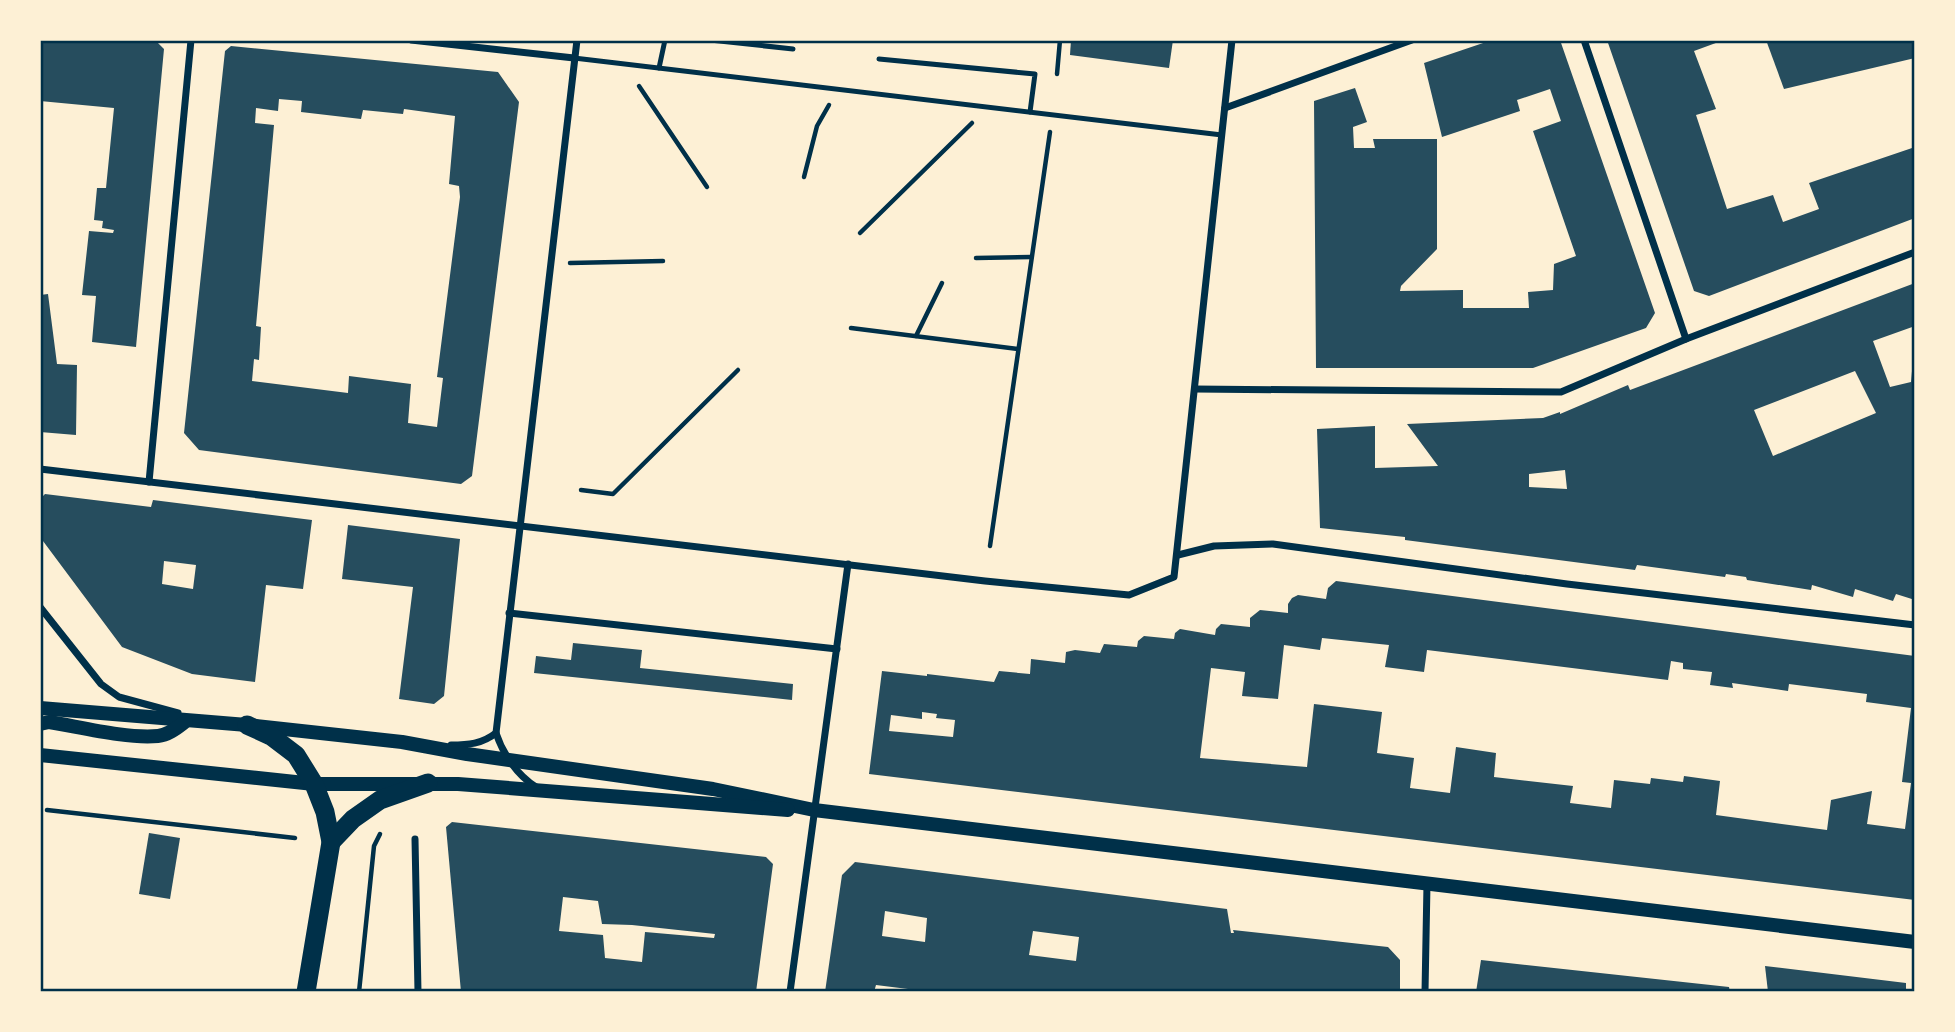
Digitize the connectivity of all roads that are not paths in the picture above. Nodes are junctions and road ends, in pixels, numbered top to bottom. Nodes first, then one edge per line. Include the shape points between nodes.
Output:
1 (191, 40) edge
2 (411, 40) edge
3 (577, 40) edge
4 (665, 40) edge
5 (710, 40) edge
6 (1232, 40) edge
7 (1412, 40) edge
8 (1584, 40) edge
9 (793, 49) dead end
10 (575, 58) junction
11 (879, 59) dead end
12 (659, 68) junction
13 (1225, 108) junction
14 (1030, 112) junction
15 (1222, 135) junction
16 (1915, 252) edge
17 (1686, 339) junction
18 (1195, 389) junction
19 (40, 469) edge
20 (149, 482) junction
21 (520, 526) junction
22 (1178, 555) junction
23 (848, 564) junction
24 (40, 607) edge
25 (509, 613) junction
26 (1915, 625) edge
27 (837, 649) junction
28 (40, 708) edge
29 (186, 721) junction
30 (223, 723) junction
31 (40, 724) edge
32 (247, 725) junction
33 (496, 733) junction
34 (429, 746) junction
35 (40, 755) edge
36 (509, 761) junction
37 (428, 783) junction
38 (314, 784) junction
39 (543, 790) junction
40 (814, 810) junction
41 (415, 839) dead end
42 (331, 842) junction
43 (1427, 883) junction
44 (1915, 942) edge
45 (306, 992) edge
46 (418, 992) edge
47 (790, 992) edge
48 (1425, 992) edge

1 - 20 street
2 - 10 street
3 - 10 street
4 - 12 lane
5 - 9 lane
6 - 13 street
7 - 13 street
8 - 17 street
10 - 12 lane
10 - 21 street
11 - 14 lane via 1035,74
12 - 14 lane
13 - 15 street
14 - 15 lane
15 - 18 street
16 - 17 street
17 - 18 street via 1561,392
18 - 22 street
19 - 20 street
20 - 21 street
21 - 23 street
21 - 25 street
22 - 23 street via 1174,577 1129,595
22 - 26 street via 1213,546 1273,544
23 - 27 street
24 - 30 street via 102,684 119,697
25 - 27 street
25 - 33 street
27 - 40 street
28 - 29 main road
29 - 30 main road
29 - 31 main road via 159,736
30 - 32 main road
32 - 34 main road
32 - 38 highway via 296,755
33 - 34 street via 470,745
33 - 36 street
34 - 36 main road
35 - 38 main road
36 - 39 street
36 - 40 main road via 713,789
37 - 38 main road
37 - 39 main road
37 - 42 highway via 380,800
38 - 42 highway
39 - 40 main road via 764,810
40 - 43 main road
40 - 47 street
41 - 46 street
42 - 45 highway
43 - 44 main road
43 - 48 street

